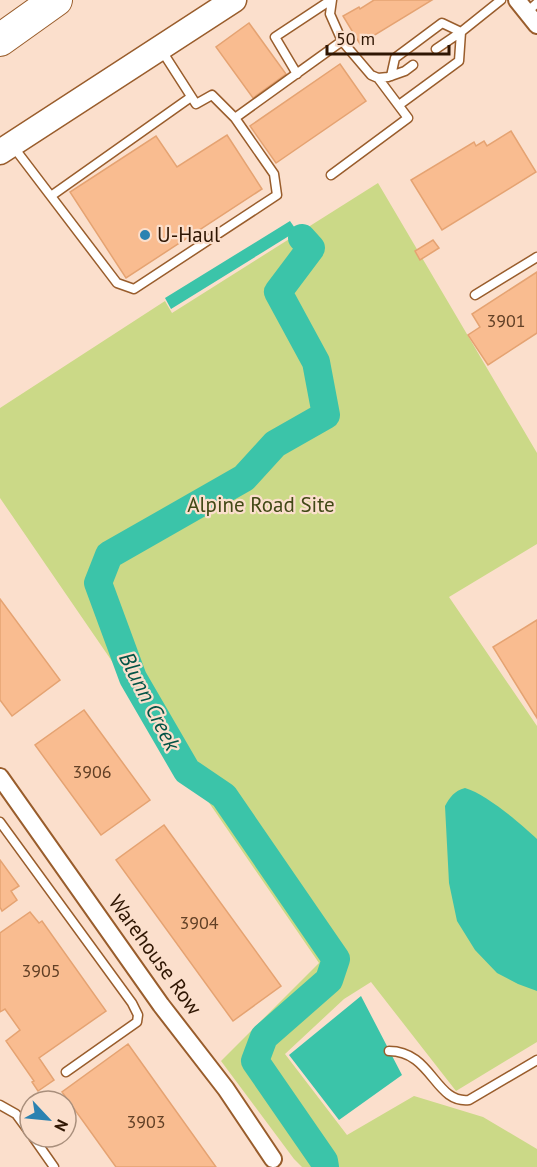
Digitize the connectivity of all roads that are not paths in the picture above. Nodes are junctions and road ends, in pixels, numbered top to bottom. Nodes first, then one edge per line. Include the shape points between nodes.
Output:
1 (57, 0) edge
2 (234, 0) edge
3 (332, 0) edge
4 (501, 0) edge
5 (461, 32) junction
6 (0, 40) edge
7 (342, 41) junction
8 (160, 48) junction
9 (436, 49) dead end
10 (413, 65) dead end
11 (297, 74) junction
12 (391, 76) junction
13 (378, 78) junction
14 (191, 97) junction
15 (399, 105) junction
16 (235, 118) junction
17 (6, 148) edge
18 (331, 175) dead end
19 (51, 196) junction
20 (537, 257) edge
21 (476, 295) dead end
22 (0, 777) edge
23 (0, 822) edge
24 (389, 1051) dead end
25 (537, 1060) edge
26 (66, 1072) dead end
27 (0, 1105) edge
28 (18, 1117) edge
29 (41, 1149) edge
30 (275, 1163) edge
31 (54, 1167) edge

1 - 6 highway
2 - 8 main road
3 - 7 lane via 330,14
3 - 11 lane via 275,37
4 - 5 lane
5 - 9 lane
5 - 12 lane via 442,22 395,58
5 - 15 lane via 459,60
7 - 11 lane
7 - 13 lane
8 - 14 lane
8 - 17 main road
10 - 12 lane
11 - 16 lane
12 - 13 lane
13 - 15 lane
14 - 16 lane via 196,104 212,95
14 - 19 lane
15 - 18 lane via 408,118
16 - 19 lane via 274,174 277,195 134,290 117,283
17 - 19 lane
20 - 21 lane
22 - 30 street, Warehouse Row via 161,1005 226,1089
23 - 26 lane via 138,1015 137,1022
24 - 25 lane via 407,1053 422,1064 449,1096 461,1101
27 - 28 lane
29 - 31 lane

